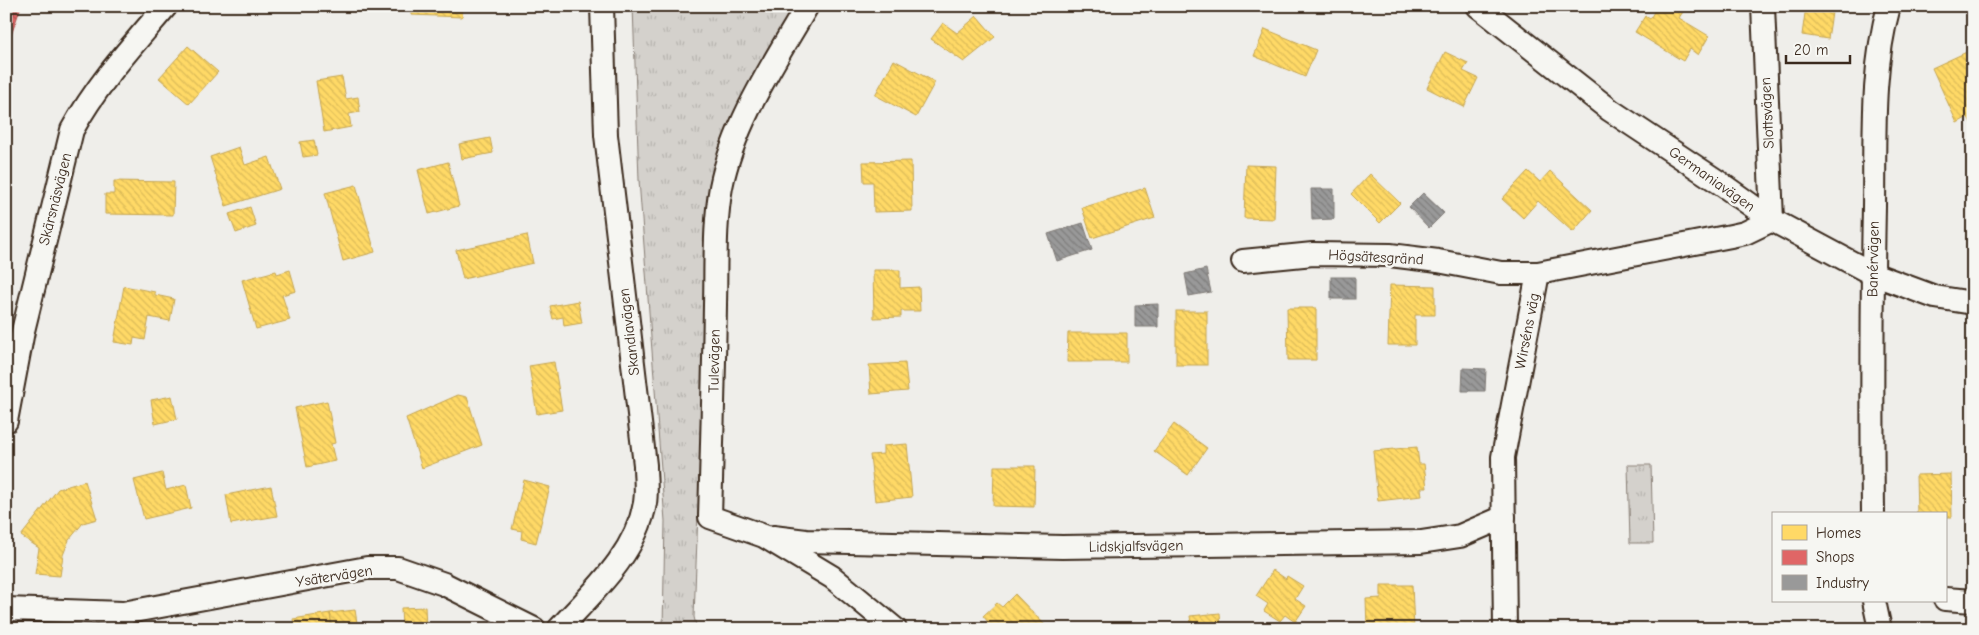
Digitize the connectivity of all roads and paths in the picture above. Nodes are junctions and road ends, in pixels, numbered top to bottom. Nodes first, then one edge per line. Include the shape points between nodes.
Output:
1 (166, 6) edge
2 (602, 6) edge
3 (807, 6) edge
4 (1478, 6) edge
5 (1763, 6) edge
6 (1889, 6) edge
7 (1772, 220) junction
8 (1243, 262) dead end
9 (1538, 273) junction
10 (1873, 274) junction
11 (1973, 303) edge
12 (6, 421) edge
13 (1873, 512) edge
14 (1504, 517) junction
15 (764, 536) junction
16 (1946, 599) edge
17 (1973, 601) edge
18 (1874, 602) edge
19 (6, 609) edge
20 (121, 621) edge
21 (534, 629) edge
22 (559, 629) edge
23 (895, 629) edge
24 (1505, 629) edge
25 (1880, 629) edge

1 - 12 street, Skärsnäsvägen via 114,68 72,130 23,331
2 - 22 street, Skandiavägen via 606,135 645,464 645,501 640,523 625,552
3 - 15 street, Tulevägen via 748,111 734,145 721,187 715,243 710,517
4 - 7 street, Germaniavägen via 1610,110
5 - 7 street, Slottsvägen
6 - 10 street, Banérvägen via 1881,34 1876,80
7 - 9 street, Wirséns väg via 1746,233
7 - 10 street, Germaniavägen
8 - 9 street, Högsätesgränd via 1313,254 1390,255 1500,273
9 - 14 street, Wirséns väg via 1503,457
10 - 11 street, Germaniavägen via 1935,297
10 - 13 street, Banérvägen
14 - 15 street, Lidskjalfsvägen via 1460,536 1421,542 1062,547 806,541
14 - 24 street, Wirséns väg
15 - 23 street, Tulevägen via 832,577
16 - 17 street
18 - 25 street
19 - 20 street, Ysätervägen
20 - 21 street, Ysätervägen via 367,568 398,568 444,584

